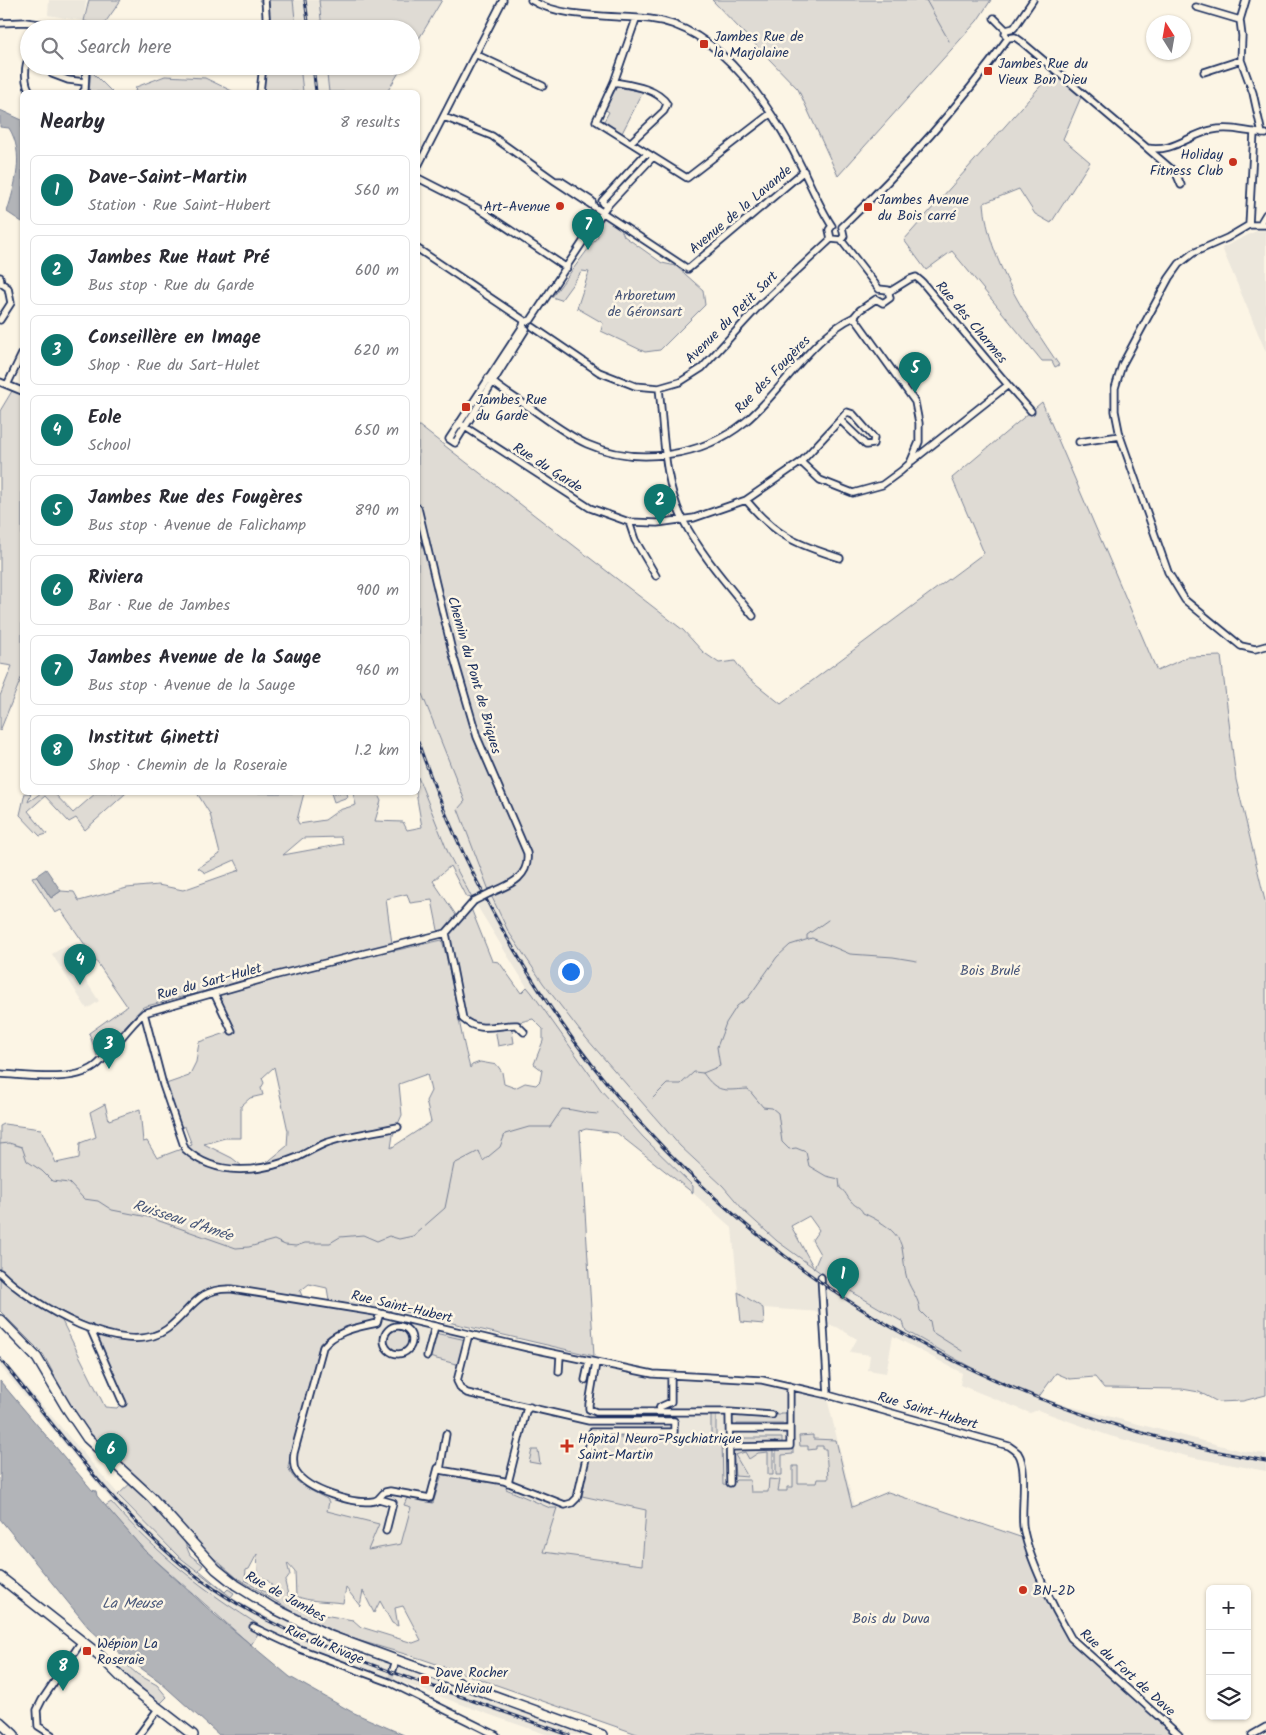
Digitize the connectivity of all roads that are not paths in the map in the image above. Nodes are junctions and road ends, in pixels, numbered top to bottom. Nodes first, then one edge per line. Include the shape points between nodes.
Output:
1 (265, 0) edge
2 (503, 0) edge
3 (531, 0) edge
4 (1033, 0) edge
5 (1246, 0) edge
6 (1196, 7) dead end
7 (994, 18) dead end
8 (636, 19) junction
9 (266, 20) edge
10 (1240, 20) junction
11 (20, 22) edge
12 (0, 23) edge
13 (1014, 28) junction
14 (1006, 30) junction
15 (1015, 37) junction
16 (1008, 38) junction
17 (475, 54) junction
18 (1241, 60) junction
19 (1204, 72) dead end
20 (27, 75) edge
21 (55, 75) edge
22 (86, 75) edge
23 (262, 75) edge
24 (86, 82) junction
25 (614, 82) junction
26 (543, 86) dead end
27 (30, 90) edge
28 (84, 90) edge
29 (260, 90) edge
30 (770, 114) junction
31 (444, 117) junction
32 (1254, 132) junction
33 (1264, 134) edge
34 (631, 142) junction
35 (1147, 148) junction
36 (646, 154) junction
37 (653, 157) junction
38 (420, 162) edge
39 (804, 171) junction
40 (420, 179) edge
41 (1181, 185) dead end
42 (604, 209) junction
43 (1265, 220) edge
44 (1249, 225) junction
45 (832, 226) junction
46 (842, 227) junction
47 (831, 239) junction
48 (841, 240) junction
49 (420, 250) edge
50 (567, 268) junction
51 (0, 281) edge
52 (879, 289) junction
53 (889, 292) junction
54 (876, 299) junction
55 (0, 316) edge
56 (854, 317) junction
57 (526, 324) junction
58 (20, 358) edge
59 (491, 380) junction
60 (0, 382) edge
61 (7, 385) junction
62 (1008, 385) junction
63 (659, 388) junction
64 (20, 390) edge
65 (1031, 411) dead end
66 (840, 420) junction
67 (459, 423) junction
68 (464, 427) junction
69 (1120, 436) junction
70 (920, 442) junction
71 (1079, 442) dead end
72 (929, 448) junction
73 (666, 453) junction
74 (800, 462) junction
75 (910, 463) junction
76 (746, 500) junction
77 (420, 516) edge
78 (682, 519) junction
79 (629, 522) junction
80 (840, 558) dead end
81 (656, 576) dead end
82 (753, 616) dead end
83 (1266, 646) edge
84 (446, 933) junction
85 (214, 992) junction
86 (144, 1013) junction
87 (232, 1031) dead end
88 (524, 1032) dead end
89 (0, 1074) edge
90 (398, 1127) dead end
91 (0, 1273) edge
92 (821, 1277) dead end
93 (380, 1313) junction
94 (402, 1318) junction
95 (0, 1320) edge
96 (400, 1326) junction
97 (435, 1326) junction
98 (90, 1328) junction
99 (469, 1334) junction
100 (560, 1355) junction
101 (427, 1356) dead end
102 (592, 1362) junction
103 (559, 1372) dead end
104 (670, 1375) junction
105 (585, 1380) dead end
106 (790, 1386) junction
107 (828, 1395) junction
108 (123, 1402) dead end
109 (530, 1407) junction
110 (589, 1409) junction
111 (599, 1412) junction
112 (658, 1412) junction
113 (729, 1412) junction
114 (772, 1415) dead end
115 (584, 1420) junction
116 (595, 1421) junction
117 (730, 1429) junction
118 (790, 1429) junction
119 (592, 1432) junction
120 (446, 1434) dead end
121 (730, 1447) junction
122 (1018, 1453) joint
123 (438, 1468) junction
124 (508, 1483) junction
125 (730, 1483) dead end
126 (380, 1499) junction
127 (386, 1531) dead end
128 (0, 1577) edge
129 (253, 1627) dead end
130 (82, 1642) junction
131 (396, 1660) junction
132 (393, 1670) tunnel mouth
133 (158, 1708) junction
134 (0, 1722) edge
135 (1266, 1728) edge
136 (14, 1735) edge
137 (52, 1735) edge
138 (140, 1735) edge
139 (193, 1735) edge
140 (496, 1735) edge
141 (602, 1735) edge
142 (1179, 1735) edge
143 (1252, 1735) edge

1 - 9 street
2 - 17 street
3 - 8 street via 564,11
4 - 13 street
5 - 10 street
6 - 10 street
7 - 14 street
8 - 25 street
8 - 30 street via 673,24 711,45 729,60
10 - 18 street
11 - 12 street
13 - 14 street
13 - 15 street
14 - 16 street
15 - 16 street
15 - 35 street
16 - 46 street via 902,166
17 - 26 street
17 - 31 street
18 - 19 street
18 - 33 street
20 - 27 street
21 - 24 street
22 - 24 street
23 - 29 street
24 - 28 street
25 - 34 street via 596,121
25 - 34 street via 644,89 666,104 664,111
30 - 37 street via 687,178
30 - 39 street
31 - 38 street
31 - 42 street, Avenue de la Lavande via 492,136 555,181 561,181 592,201 593,205
32 - 33 street
32 - 35 street via 1222,128 1168,148
32 - 44 street
34 - 36 street
35 - 41 street via 1176,173
36 - 37 street
36 - 42 street via 602,201
37 - 42 street
39 - 42 street, Avenue de la Lavande via 688,269
39 - 45 street
40 - 50 street via 478,209
42 - 50 street
43 - 44 street
44 - 69 street via 1186,258 1169,278 1122,365 1115,388
45 - 46 street
45 - 47 street via 829,230
46 - 48 street via 844,236
47 - 48 street
47 - 63 street, Avenue du Petit Sart via 760,305 702,368 680,382
48 - 52 street
49 - 57 street
50 - 57 street
51 - 55 street via 8,288 11,299
52 - 53 street via 885,288
52 - 54 street via 875,293
53 - 54 street via 890,298 886,303
53 - 62 street, Rue des Charmes via 916,277
54 - 56 street, Rue des Fougères
56 - 70 street via 914,402
56 - 73 street, Rue des Fougères via 808,353 745,422 703,446
57 - 59 street
57 - 63 street, Avenue du Petit Sart via 599,372 635,386
58 - 61 street
59 - 67 street
59 - 68 street
59 - 73 street, Rue des Fougères via 599,449 632,455
60 - 61 street
61 - 64 street
62 - 65 street, Rue des Charmes
62 - 72 street
63 - 73 street
66 - 66 street via 866,445 873,444 874,438 853,414 847,412
66 - 74 street, Rue du Garde
67 - 68 street, Rue du Garde
67 - 68 street via 449,438 451,442 455,443
68 - 79 street, Rue du Garde via 590,508
69 - 71 street
69 - 83 street via 1168,572 1185,600 1241,646 1255,649
70 - 72 street
70 - 75 street
72 - 75 street
73 - 78 street
74 - 75 street via 820,480 853,493 882,485
74 - 76 street, Rue du Garde
76 - 78 street, Rue du Garde via 711,513
76 - 80 street via 764,522 784,537 808,549
77 - 84 street, Chemin du Pont de Briques, bridge via 452,651 477,737 527,853 527,864 516,882 474,901
78 - 79 street, Rue du Garde via 657,523
78 - 82 street via 710,563
79 - 81 street via 634,540
84 - 85 street, Rue du Sart-Hulet
84 - 88 street via 462,1019 490,1029 517,1025
85 - 86 street, Rue du Sart-Hulet
85 - 87 street
86 - 89 street, Rue du Sart-Hulet via 96,1066 85,1072 61,1076
86 - 90 street via 163,1085 185,1149 199,1159 226,1169 268,1167 328,1142
91 - 98 street, Rue Saint-Hubert via 38,1303
92 - 107 street
93 - 94 street, Rue Saint-Hubert
93 - 98 street, Rue Saint-Hubert via 219,1288 201,1295 168,1329 154,1336 126,1338
93 - 126 street via 377,1323 342,1331 322,1347 293,1460 302,1478 334,1497 373,1502
94 - 96 street
94 - 97 street, Rue Saint-Hubert
95 - 131 main road, Rue de Jambes via 37,1358 88,1438 151,1497 221,1573 261,1602 308,1626
96 - 96 street via 390,1327 384,1334 386,1348 394,1353 407,1351 412,1343 411,1334
97 - 99 street, Rue Saint-Hubert
97 - 101 street
98 - 108 street
99 - 100 street, Rue Saint-Hubert
99 - 109 street via 457,1380 461,1389
100 - 102 street, Rue Saint-Hubert
100 - 103 street
102 - 104 street, Rue Saint-Hubert
102 - 105 street
102 - 110 street
104 - 106 street, Rue Saint-Hubert via 762,1380
104 - 112 street via 671,1402 660,1407
106 - 107 street, Rue Saint-Hubert
106 - 118 street
107 - 122 street, Rue Saint-Hubert via 1009,1446
109 - 115 street
109 - 124 street
110 - 111 street
110 - 115 street
111 - 112 street
111 - 116 street
112 - 113 street
113 - 114 street
113 - 117 street
115 - 116 street
116 - 119 street
116 - 119 street via 674,1421 674,1432
117 - 118 street
117 - 121 street
118 - 121 street via 790,1446
119 - 124 street via 577,1498 572,1503 557,1503
120 - 123 street
121 - 125 street
122 - 142 street, Rue du Fort de Dave via 1027,1542 1071,1638
123 - 124 street
123 - 126 street via 430,1498 390,1491 382,1494
126 - 127 street via 393,1503
128 - 130 main road
129 - 140 street, Rue du Rivage via 300,1649 390,1680
130 - 133 main road
130 - 137 street via 37,1710 38,1726
131 - 132 street
131 - 141 main road, Rue de Jambes
133 - 138 street
133 - 139 main road
134 - 136 main road
135 - 143 street

